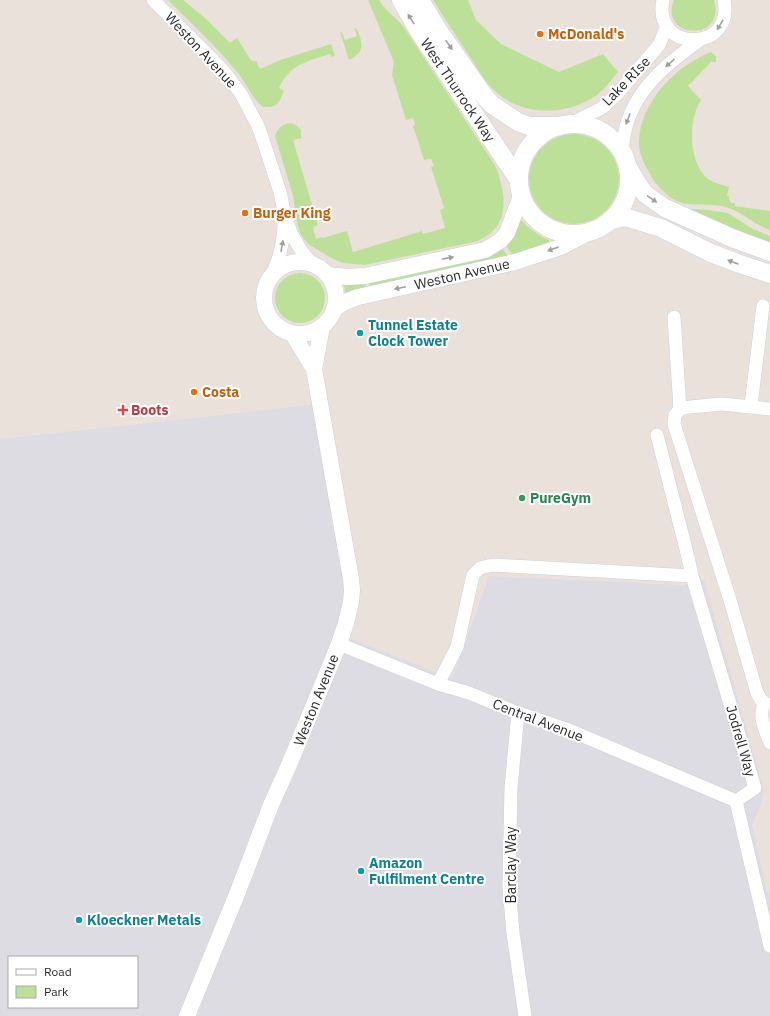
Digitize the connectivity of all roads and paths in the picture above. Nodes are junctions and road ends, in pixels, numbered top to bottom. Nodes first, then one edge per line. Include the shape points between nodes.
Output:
1 (154, 0) edge
2 (401, 0) edge
3 (420, 0) edge
4 (663, 0) edge
5 (724, 0) edge
6 (667, 26) junction
7 (700, 40) junction
8 (564, 125) junction
9 (622, 151) junction
10 (629, 169) junction
11 (519, 188) junction
12 (285, 216) junction
13 (612, 220) junction
14 (588, 233) junction
15 (770, 252) edge
16 (313, 265) junction
17 (326, 274) junction
18 (770, 274) edge
19 (272, 275) junction
20 (762, 306) dead end
21 (334, 309) junction
22 (674, 317) dead end
23 (322, 327) junction
24 (292, 333) junction
25 (314, 369) junction
26 (751, 406) junction
27 (680, 409) junction
28 (770, 409) edge
29 (657, 435) dead end
30 (692, 576) junction
31 (339, 644) junction
32 (438, 684) junction
33 (768, 702) edge
34 (518, 713) junction
35 (770, 743) edge
36 (736, 801) junction
37 (770, 946) edge
38 (186, 1016) edge
39 (525, 1016) edge

1 - 12 street, Weston Avenue via 227,75 241,94 258,126 280,192
11 -> 2 main road, West Thurrock Way
3 -> 8 main road, West Thurrock Way via 438,30 491,104 518,122 529,126
4 - 6 street via 662,13
5 -> 7 street, Lake RIse via 725,13 719,28 709,37
6 - 7 street via 679,37
6 - 8 street, Lake RIse via 659,45 618,94 602,108
7 -> 9 street, Lake RIse via 666,66 643,91 633,107
8 - 9 main road via 587,125 600,130 612,138
8 - 11 main road via 541,134 528,146 521,161
9 - 10 main road
10 - 13 main road via 627,197
10 -> 15 main road via 645,194 665,208
11 - 14 main road via 525,207 545,227 569,235
17 -> 11 street, Weston Avenue via 365,276 485,250 500,241 507,232
12 - 16 street, Weston Avenue via 292,235
19 -> 12 street, Weston Avenue via 281,255
13 - 14 main road
18 -> 13 main road via 711,253 661,228 625,217
14 -> 21 street, Weston Avenue via 561,246 515,262 358,297
16 - 17 street
16 - 19 street via 294,263
17 - 21 street via 335,290
19 - 24 street via 264,292 265,308 275,325
20 - 26 street
21 - 23 street
22 - 27 street
23 - 24 street via 308,333
23 - 25 street, Weston Avenue
24 - 25 street, Weston Avenue
25 - 31 street, Weston Avenue via 352,584 351,602
26 - 27 street via 722,404
26 - 28 street
27 - 33 street via 676,415 675,426 729,594 757,693 761,700
29 - 30 street
30 - 32 street via 492,564 480,568 473,576 457,647
30 - 36 street, Jodrell Way via 755,788
31 - 32 street, Central Avenue
31 - 38 street, Weston Avenue
32 - 34 street, Central Avenue via 469,693
33 - 35 street via 762,708 761,714
34 - 36 street, Central Avenue via 569,730
34 - 39 street, Barclay Way via 511,788 509,886
36 - 37 street

